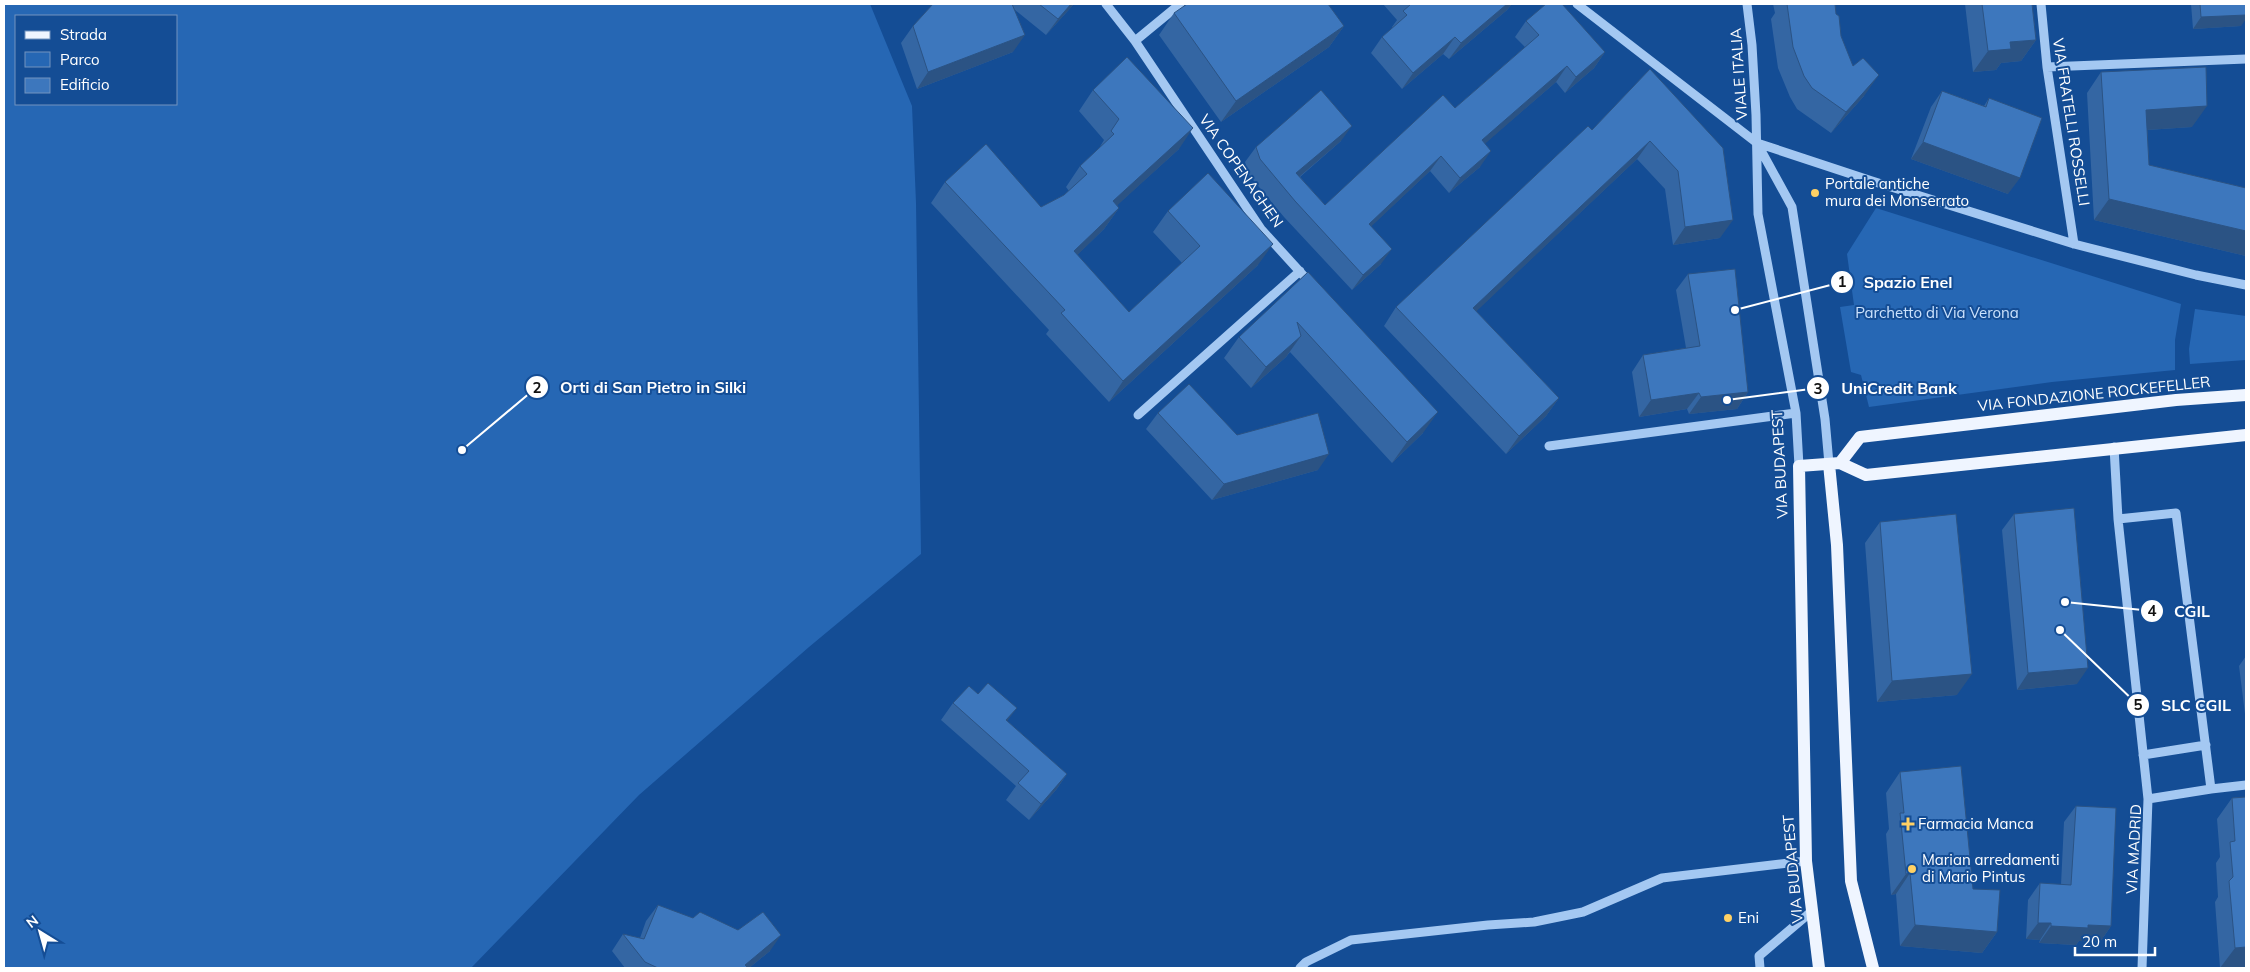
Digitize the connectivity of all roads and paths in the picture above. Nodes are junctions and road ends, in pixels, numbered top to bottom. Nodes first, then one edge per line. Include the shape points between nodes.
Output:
1 (1106, 4) edge
2 (1180, 4) edge
3 (1577, 4) edge
4 (1747, 4) edge
5 (2041, 4) edge
6 (1135, 41) junction
7 (2246, 59) edge
8 (2047, 68) junction
9 (1757, 142) junction
10 (2074, 244) junction
11 (1300, 271) junction
12 (2246, 285) edge
13 (1320, 293) edge
14 (2246, 395) edge
15 (1796, 413) junction
16 (1138, 415) dead end
17 (2246, 435) edge
18 (1549, 446) dead end
19 (2114, 448) junction
20 (1834, 464) junction
21 (1799, 466) junction
22 (2118, 519) junction
23 (2206, 745) junction
24 (2143, 755) junction
25 (2246, 785) edge
26 (2211, 789) junction
27 (2148, 799) junction
28 (1806, 861) junction
29 (1812, 911) junction
30 (1300, 968) edge
31 (1760, 968) edge
32 (1819, 968) edge
33 (1873, 968) edge
34 (2142, 968) edge

1 - 6 street, VIA COPENAGHEN
2 - 6 street
3 - 9 street
4 - 9 street, VIALE ITALIA
5 - 8 street, VIA FRATELLI ROSSELLI
6 - 11 street, VIA COPENAGHEN via 1261,229
7 - 8 street
8 - 10 street, VIA FRATELLI ROSSELLI
9 - 10 street
9 - 15 street, VIA BUDAPEST via 1758,214
9 - 20 street via 1792,207
10 - 12 street
11 - 13 street, VIA COPENAGHEN
11 - 16 street
14 - 20 main road, VIA FONDAZIONE ROCKEFELLER via 2176,400 1860,437
15 - 18 street
15 - 21 street, VIA BUDAPEST
17 - 19 main road
19 - 20 main road via 1866,474
19 - 22 street
20 - 21 main road
20 - 33 main road via 1851,881
21 - 28 main road, VIA BUDAPEST
22 - 23 street via 2176,513
22 - 24 street
23 - 24 street
23 - 26 street
24 - 27 street
25 - 26 street, VIA MADRID
26 - 27 street, VIA MADRID
27 - 34 street, VIA MADRID
28 - 29 main road, VIA BUDAPEST
28 - 30 street via 1662,878 1583,912 1534,922 1351,940
29 - 31 street via 1759,956
29 - 32 main road, VIA BUDAPEST

